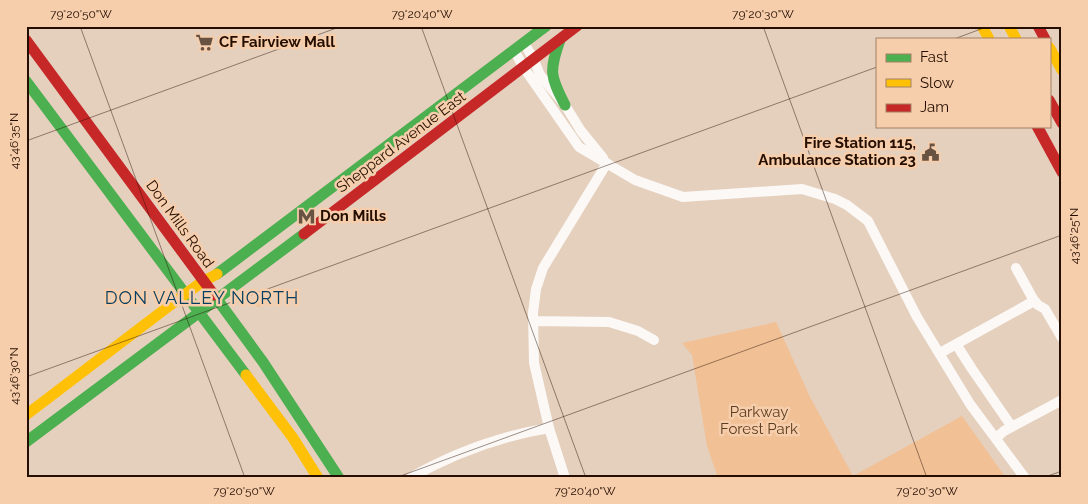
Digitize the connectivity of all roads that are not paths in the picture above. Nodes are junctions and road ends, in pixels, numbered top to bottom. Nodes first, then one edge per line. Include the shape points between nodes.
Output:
1 (546, 26) edge
2 (577, 26) edge
3 (982, 26) edge
4 (1009, 26) edge
5 (1038, 26) edge
6 (988, 38) edge
7 (1015, 38) edge
8 (1044, 38) edge
9 (560, 39) junction
10 (26, 40) edge
11 (524, 43) junction
12 (1050, 49) edge
13 (514, 50) junction
14 (534, 60) junction
15 (524, 68) junction
16 (1062, 70) edge
17 (26, 81) edge
18 (1050, 102) edge
19 (565, 105) junction
20 (1062, 123) edge
21 (1038, 128) edge
22 (606, 162) junction
23 (1062, 172) edge
24 (1016, 268) dead end
25 (202, 282) junction
26 (186, 294) junction
27 (217, 300) junction
28 (1034, 301) junction
29 (200, 313) junction
30 (533, 321) junction
31 (1062, 338) edge
32 (654, 340) dead end
33 (956, 344) junction
34 (940, 353) junction
35 (1062, 400) edge
36 (26, 415) edge
37 (1012, 427) junction
38 (549, 428) junction
39 (996, 438) junction
40 (26, 442) edge
41 (318, 478) edge
42 (339, 478) edge
43 (410, 478) edge
44 (565, 478) edge
45 (1025, 478) edge

1 - 11 main road, Sheppard Avenue East
2 - 9 main road, Sheppard Avenue East
3 - 6 main road
4 - 7 main road
5 - 8 main road
9 - 14 main road, Sheppard Avenue East
9 - 19 main road via 551,73
10 - 25 main road, Don Mills Road
11 - 13 main road, Sheppard Avenue East
11 - 14 street
12 - 16 main road
13 - 15 street
13 - 25 main road, Sheppard Avenue East via 217,274
14 - 15 main road, Sheppard Avenue East
14 - 19 street via 540,75
15 - 22 street via 579,148
15 - 27 main road, Sheppard Avenue East
17 - 26 main road
18 - 20 main road
19 - 22 street
21 - 23 main road
22 - 30 street via 543,268 536,289
22 - 34 street via 635,180 684,197 802,189 835,198 868,221 917,317
24 - 28 street
25 - 26 main road, Sheppard Avenue East
25 - 27 main road, Don Mills Road
26 - 29 main road
26 - 36 main road, Sheppard Avenue East
27 - 29 main road, Sheppard Avenue East
27 - 42 main road, Don Mills Road via 263,362
28 - 31 street via 1045,309
28 - 33 street
29 - 40 main road, Sheppard Avenue East
29 - 41 main road via 293,438
30 - 32 street via 609,322
30 - 38 street via 534,363
33 - 34 street
33 - 37 street
34 - 39 street via 970,404
35 - 37 street
37 - 39 street
38 - 43 street via 477,447 433,464
38 - 44 street
39 - 45 street

